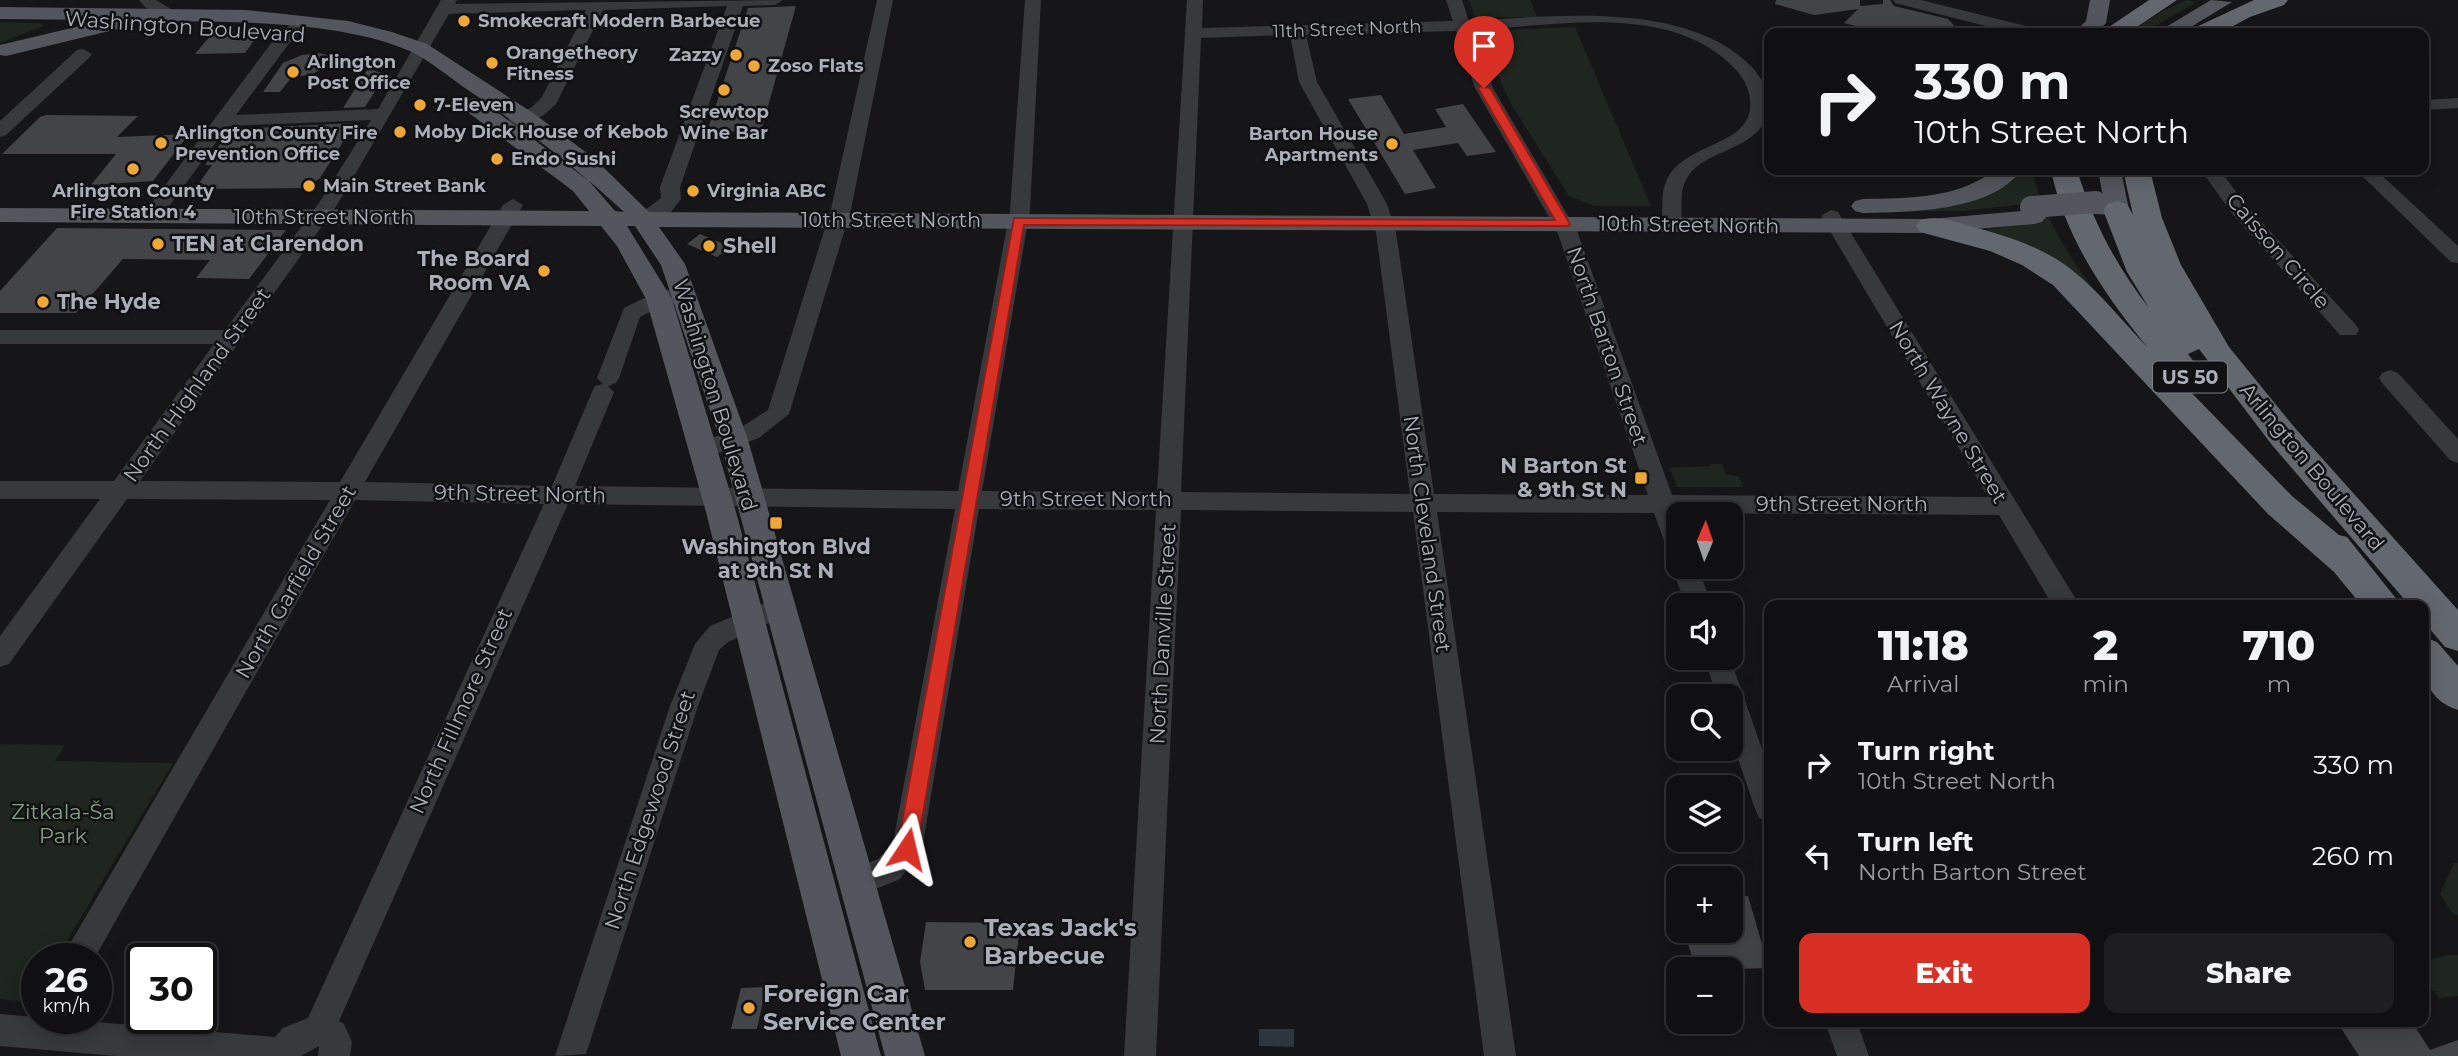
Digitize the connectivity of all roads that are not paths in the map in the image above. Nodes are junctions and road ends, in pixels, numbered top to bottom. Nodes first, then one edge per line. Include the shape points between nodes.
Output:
1 (234, 0) edge
2 (737, 0) edge
3 (775, 0) edge
4 (885, 0) edge
5 (1033, 0) edge
6 (1454, 0) edge
7 (1901, 0) edge
8 (2131, 0) edge
9 (2165, 0) edge
10 (2276, 0) edge
11 (1196, 1) edge
12 (2218, 1) edge
13 (599, 2) edge
14 (160, 5) edge
15 (446, 5) edge
16 (0, 14) edge
17 (125, 17) junction
18 (92, 20) junction
19 (2098, 22) edge
20 (1461, 26) junction
21 (298, 27) junction
22 (2012, 28) edge
23 (2174, 28) edge
24 (2212, 28) edge
25 (1297, 30) junction
26 (1195, 33) junction
27 (2, 51) edge
28 (83, 54) dead end
29 (416, 56) junction
30 (2458, 103) edge
31 (2429, 105) edge
32 (384, 114) junction
33 (525, 118) junction
34 (222, 121) junction
35 (504, 129) junction
36 (0, 131) edge
37 (2000, 175) edge
38 (2046, 175) edge
39 (2066, 175) edge
40 (2109, 175) edge
41 (2138, 175) edge
42 (2214, 175) edge
43 (2370, 175) edge
44 (0, 205) edge
45 (2107, 206) junction
46 (156, 211) junction
47 (323, 211) junction
48 (510, 212) junction
49 (631, 212) junction
50 (2033, 212) junction
51 (840, 214) junction
52 (0, 215) edge
53 (1020, 215) junction
54 (1184, 216) junction
55 (1381, 217) junction
56 (1677, 217) junction
57 (1561, 218) junction
58 (1833, 221) junction
59 (1930, 226) junction
60 (2458, 257) edge
61 (672, 297) junction
62 (2138, 317) junction
63 (2348, 330) dead end
64 (0, 337) edge
65 (229, 337) junction
66 (2390, 378) dead end
67 (734, 440) junction
68 (704, 450) junction
69 (2458, 454) edge
70 (0, 490) edge
71 (120, 491) junction
72 (348, 491) junction
73 (558, 495) junction
74 (716, 497) junction
75 (748, 499) junction
76 (1171, 499) junction
77 (968, 500) junction
78 (1422, 501) junction
79 (1663, 502) junction
80 (2005, 506) junction
81 (1666, 511) edge
82 (2356, 520) junction
83 (2349, 564) junction
84 (2063, 600) edge
85 (2379, 600) edge
86 (2426, 600) edge
87 (2429, 603) edge
88 (763, 613) junction
89 (2458, 636) edge
90 (0, 656) edge
91 (2429, 659) edge
92 (2458, 694) edge
93 (1743, 732) edge
94 (1764, 794) edge
95 (856, 883) junction
96 (86, 943) edge
97 (1843, 1027) edge
98 (0, 1030) edge
99 (32, 1036) edge
100 (326, 1043) edge
101 (281, 1055) edge
102 (570, 1055) edge
103 (861, 1056) edge
104 (905, 1056) edge
105 (1140, 1056) edge
106 (1500, 1056) edge
107 (1853, 1056) edge

1 - 14 main road
2 - 3 street
2 - 13 street
2 - 49 street via 670,187 671,199
4 - 51 street
5 - 53 street
6 - 20 street, North Barton Street
7 - 22 street
8 - 19 highway
9 - 19 highway via 2132,18
10 - 24 highway
11 - 26 street, North Danville Street
12 - 23 main road
13 - 15 street
13 - 33 street via 550,100
14 - 17 main road
14 - 21 main road, Washington Boulevard
15 - 29 street, North Highland Street
16 - 17 main road, Washington Boulevard
16 - 18 main road, Washington Boulevard
17 - 18 main road, Washington Boulevard
17 - 21 main road, Washington Boulevard
17 - 27 main road
18 - 27 main road
20 - 25 street, 11th Street North
20 - 56 street, 11th Street North via 1578,19 1640,21 1713,44 1747,71 1759,92 1758,115 1738,139 1698,156 1682,172 1673,189
20 - 57 street, North Barton Street via 1484,88
21 - 29 main road, Washington Boulevard
21 - 34 street
25 - 26 street, 11th Street North
25 - 55 street, North Cleveland Street via 1308,82
26 - 54 street, North Danville Street
28 - 36 street
29 - 32 street, North Highland Street
29 - 33 main road, Washington Boulevard
29 - 35 main road, Washington Boulevard
30 - 31 street
32 - 34 street
32 - 47 street, North Highland Street
33 - 35 street
33 - 49 main road, Washington Boulevard via 587,164
34 - 46 street
35 - 49 main road, Washington Boulevard via 569,176
37 - 56 main road via 1969,193 1924,203
38 - 62 highway via 2057,209 2092,274
39 - 62 highway, Arlington Boulevard / US 50 via 2085,234
40 - 45 main road
41 - 82 highway, Arlington Boulevard / US 50 via 2162,253 2200,326 2275,428
42 - 63 street, Caisson Circle
43 - 60 street
44 - 46 main road, 10th Street North
45 - 50 main road, 10th Street North
45 - 82 highway via 2185,342 2266,437
46 - 47 main road, 10th Street North
46 - 52 main road, 10th Street North
47 - 48 main road, 10th Street North
47 - 65 street, North Highland Street
48 - 49 main road, 10th Street North
48 - 72 street, North Garfield Street
49 - 51 main road, 10th Street North
49 - 61 main road, Washington Boulevard via 628,243
50 - 58 main road, 10th Street North
50 - 59 main road, 10th Street North
51 - 53 main road, 10th Street North
51 - 67 street via 778,414
53 - 54 main road, 10th Street North
53 - 77 street
54 - 55 main road, 10th Street North
54 - 76 street, North Danville Street
55 - 57 main road, 10th Street North
55 - 78 street, North Cleveland Street
56 - 57 main road, 10th Street North
56 - 58 main road, 10th Street North
57 - 79 street, North Barton Street
58 - 59 main road, 10th Street North
58 - 80 street, North Wayne Street
59 - 83 highway via 1998,242 2063,278 2280,505
61 - 67 main road, Washington Boulevard
61 - 68 main road, Washington Boulevard
61 - 73 street, North Fillmore Street via 631,313
62 - 83 highway, Arlington Boulevard / US 50
64 - 65 street
65 - 71 street, North Highland Street
66 - 69 street
67 - 68 street
67 - 75 main road, Washington Boulevard
68 - 74 main road, Washington Boulevard
70 - 71 street, 9th Street North
71 - 72 street, 9th Street North
71 - 90 street, North Highland Street
72 - 73 street, 9th Street North
72 - 96 street, North Garfield Street
73 - 74 street, 9th Street North
73 - 100 street, North Fillmore Street
74 - 75 street, 9th Street North
74 - 88 main road, Washington Boulevard
75 - 77 street, 9th Street North
75 - 88 main road, Washington Boulevard
76 - 77 street, 9th Street North
76 - 78 street, 9th Street North
76 - 105 street, North Danville Street
77 - 95 street via 907,849 889,869
78 - 79 street, 9th Street North
78 - 106 street, North Cleveland Street
79 - 80 street, 9th Street North
79 - 81 street, North Barton Street
80 - 84 street, North Wayne Street
82 - 86 highway, Arlington Boulevard / US 50
83 - 85 highway, Arlington Boulevard / US 50
87 - 89 highway, Arlington Boulevard / US 50
88 - 95 main road, Washington Boulevard
88 - 102 street, North Edgewood Street via 708,644
88 - 103 main road, Washington Boulevard
91 - 92 highway
93 - 94 street
95 - 104 main road, Washington Boulevard
97 - 107 street
98 - 99 street
99 - 101 street
100 - 101 street via 294,1039

